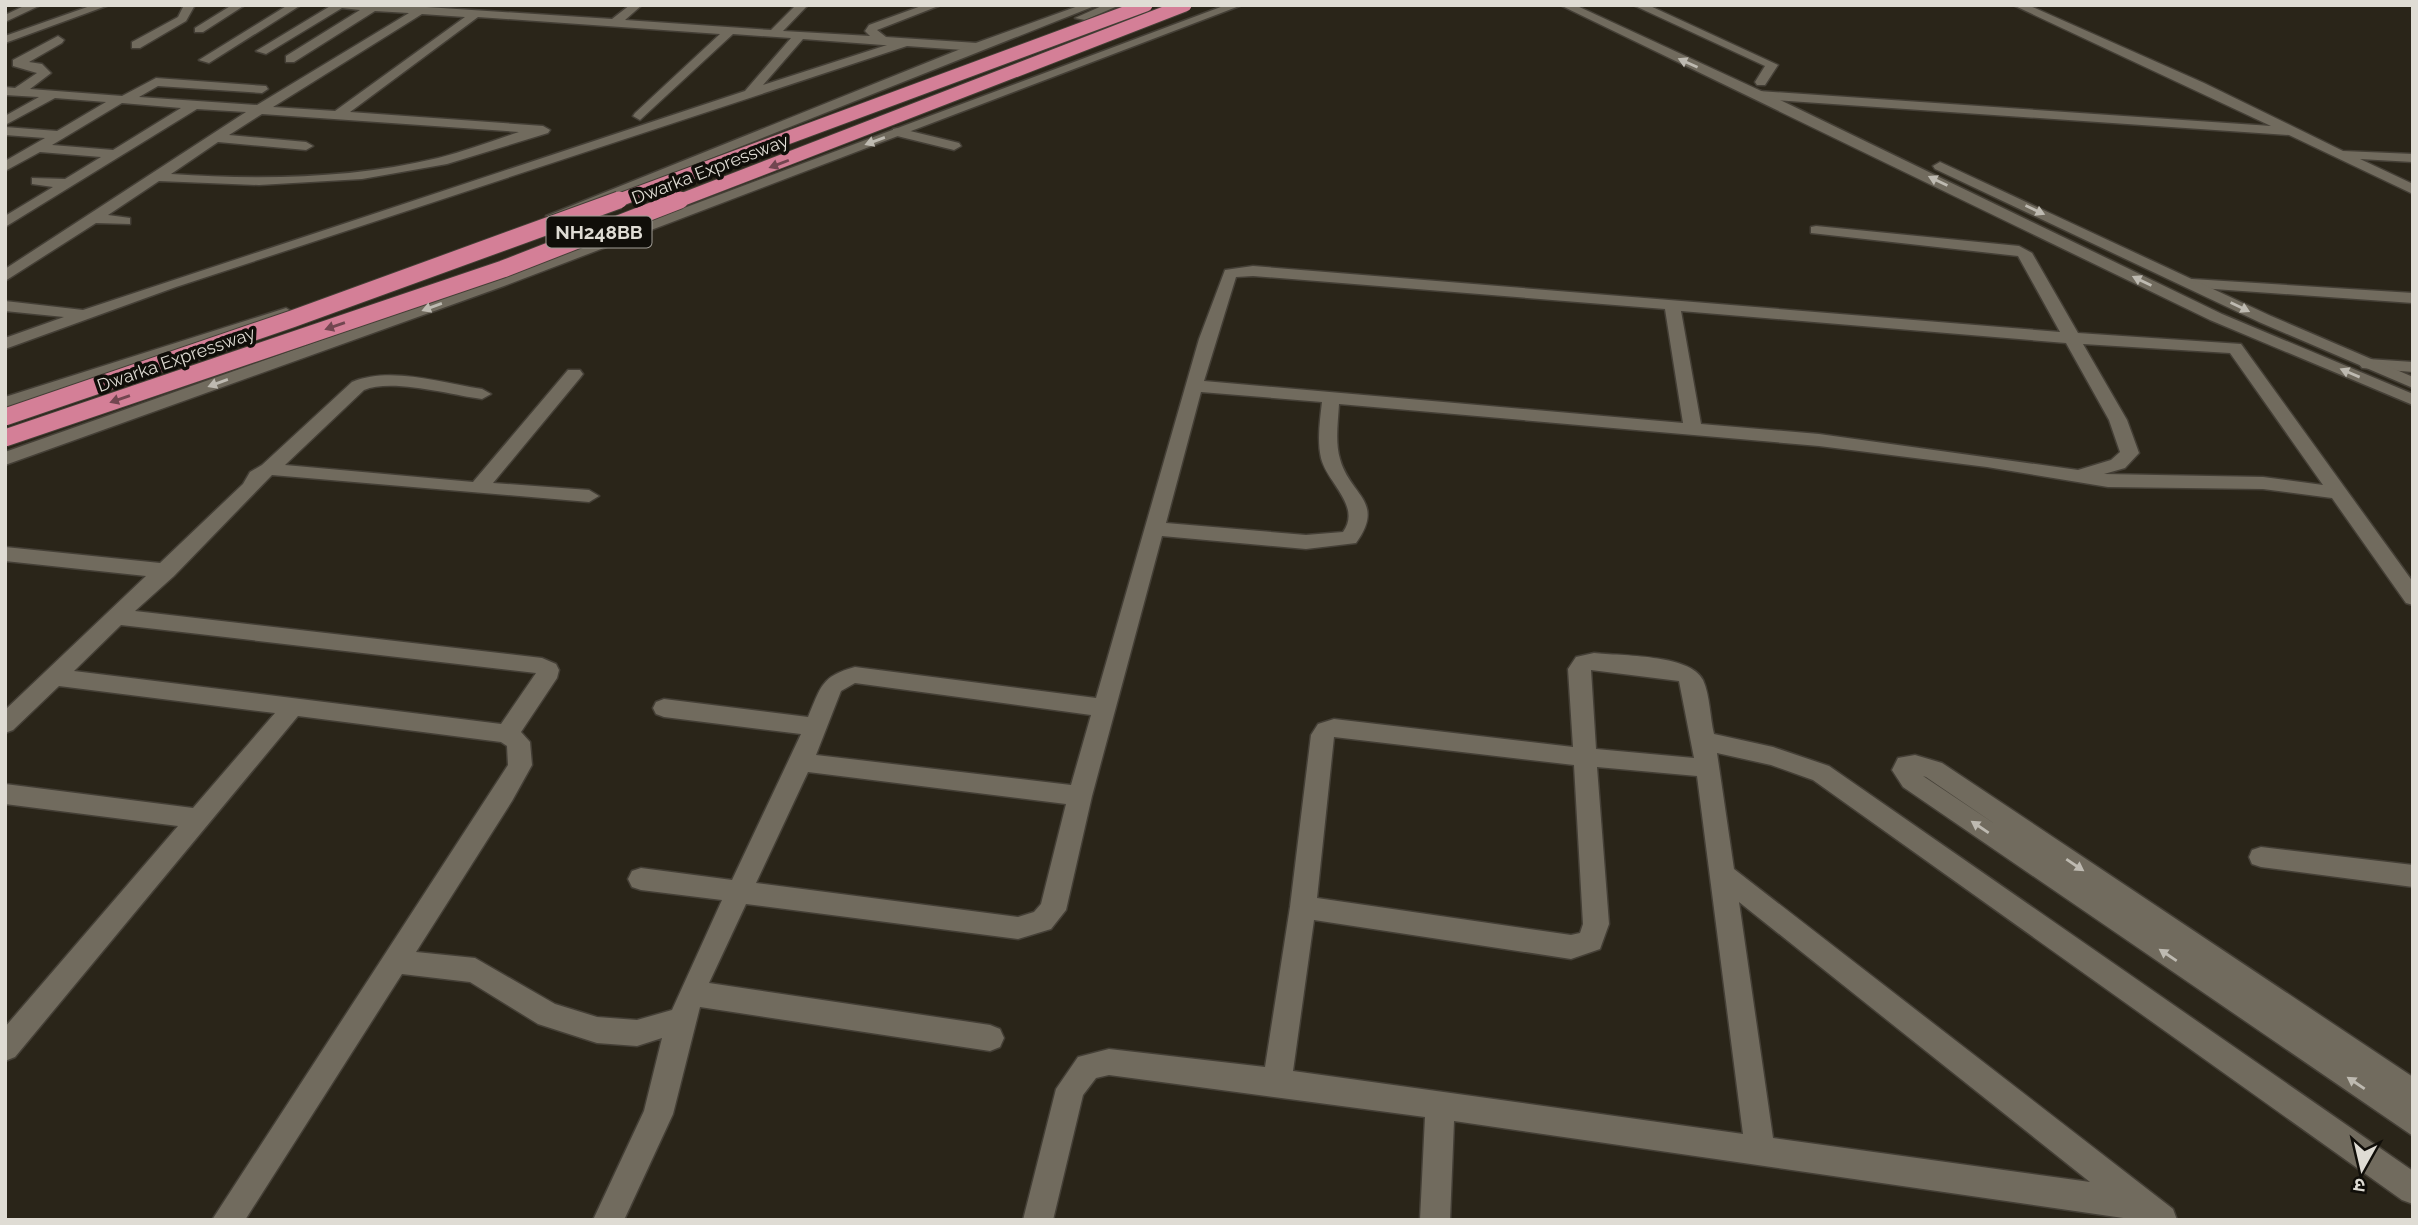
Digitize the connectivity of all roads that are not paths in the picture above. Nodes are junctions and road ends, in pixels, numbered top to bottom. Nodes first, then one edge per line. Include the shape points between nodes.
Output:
1 (36, 5) edge
2 (104, 5) edge
3 (190, 5) edge
4 (240, 5) edge
5 (296, 5) edge
6 (340, 5) edge
7 (487, 5) edge
8 (565, 5) edge
9 (637, 5) edge
10 (803, 5) edge
11 (918, 5) edge
12 (936, 5) edge
13 (1092, 5) edge
14 (1115, 5) edge
15 (1146, 5) edge
16 (1185, 5) edge
17 (1211, 5) edge
18 (1237, 5) edge
19 (1565, 5) edge
20 (1595, 5) edge
21 (1638, 5) edge
22 (2018, 5) edge
23 (350, 6) edge
24 (371, 8) junction
25 (408, 10) edge
26 (473, 16) junction
27 (5, 19) edge
28 (544, 21) junction
29 (614, 24) junction
30 (199, 30) dead end
31 (730, 31) junction
32 (871, 31) junction
33 (774, 33) junction
34 (850, 34) junction
35 (800, 35) junction
36 (5, 40) edge
37 (58, 40) dead end
38 (883, 41) junction
39 (904, 43) junction
40 (136, 45) dead end
41 (976, 47) junction
42 (262, 51) dead end
43 (290, 59) dead end
44 (205, 60) dead end
45 (183, 70) dead end
46 (162, 82) junction
47 (262, 89) dead end
48 (1760, 89) junction
49 (11, 92) edge
50 (750, 92) junction
51 (53, 94) junction
52 (1792, 97) junction
53 (122, 100) junction
54 (842, 102) junction
55 (194, 105) junction
56 (260, 109) junction
57 (338, 115) junction
58 (640, 116) dead end
59 (933, 116) junction
60 (5, 121) edge
61 (5, 131) edge
62 (2292, 131) junction
63 (898, 132) junction
64 (59, 135) junction
65 (216, 138) junction
66 (749, 139) junction
67 (306, 146) dead end
68 (954, 146) dead end
69 (37, 148) junction
70 (2337, 153) junction
71 (115, 154) junction
72 (2413, 158) edge
73 (5, 167) edge
74 (157, 177) junction
75 (37, 181) dead end
76 (68, 184) junction
77 (2410, 188) edge
78 (736, 195) junction
79 (93, 218) junction
80 (125, 220) dead end
81 (5, 223) edge
82 (1816, 230) dead end
83 (5, 276) edge
84 (2192, 284) junction
85 (2413, 298) edge
86 (1672, 305) junction
87 (5, 306) edge
88 (86, 315) junction
89 (2248, 331) junction
90 (2071, 338) junction
91 (5, 344) edge
92 (2235, 348) junction
93 (2368, 364) junction
94 (2413, 367) edge
95 (574, 374) dead end
96 (2413, 383) edge
97 (1196, 386) junction
98 (482, 394) dead end
99 (1331, 398) junction
100 (2413, 400) edge
101 (5, 403) edge
102 (5, 417) edge
103 (1693, 428) junction
104 (5, 438) edge
105 (5, 459) edge
106 (269, 469) junction
107 (2079, 476) junction
108 (479, 487) junction
109 (2338, 493) junction
110 (589, 496) dead end
111 (1154, 529) junction
112 (5, 554) edge
113 (167, 571) junction
114 (2413, 598) edge
115 (119, 617) junction
116 (56, 677) junction
117 (293, 707) junction
118 (664, 708) dead end
119 (1104, 708) junction
120 (5, 724) edge
121 (816, 727) junction
122 (507, 734) junction
123 (1703, 741) junction
124 (1584, 757) junction
125 (801, 762) junction
126 (1707, 768) junction
127 (5, 794) edge
128 (1080, 796) junction
129 (200, 819) junction
130 (2261, 857) dead end
131 (1722, 874) junction
132 (2413, 876) edge
133 (641, 879) dead end
134 (740, 892) junction
135 (1303, 907) junction
136 (394, 961) junction
137 (687, 1006) junction
138 (989, 1038) dead end
139 (5, 1048) edge
140 (1277, 1082) junction
141 (2413, 1094) edge
142 (1440, 1105) junction
143 (2413, 1122) edge
144 (1760, 1150) junction
145 (2413, 1189) edge
146 (2152, 1212) edge
147 (227, 1220) edge
148 (608, 1220) edge
149 (1038, 1220) edge
150 (1435, 1220) edge

1 - 27 street
2 - 36 street
3 - 40 street via 182,19
4 - 30 street
5 - 44 street
6 - 23 street
6 - 42 street
7 - 26 street
8 - 28 street
9 - 29 street
10 - 33 street
11 - 34 street via 872,20
12 - 32 street via 880,23
13 - 41 street
14 - 54 street via 866,99
15 - 102 highway, Dwarka Expressway / NH248BB, bridge via 538,232
16 -> 104 highway, Dwarka Expressway / NH248BB, bridge via 503,269
17 - 59 street
18 - 59 street
48 -> 19 street
20 - 48 street
21 - 48 street via 1772,65
22 - 62 street
23 - 24 street
24 - 25 street
24 - 43 street
25 - 26 street
25 - 56 street
26 - 28 street
26 - 57 street
28 - 29 street
29 - 31 street
31 - 33 street
31 - 58 street
32 - 34 street
32 - 38 street
33 - 35 street
34 - 35 street
34 - 38 street
35 - 50 street
37 - 49 street via 17,63 45,73
38 - 39 street
39 - 41 street
39 - 50 street
41 - 54 street
45 - 46 street
46 - 47 street
46 - 53 street
48 - 52 street
89 -> 48 street
49 - 51 street
50 - 88 street
51 - 53 street
51 - 60 street
52 - 62 street
52 -> 84 street
53 - 55 street
53 - 64 street
54 - 66 street
55 - 56 street
55 - 71 street
56 - 57 street
56 - 65 street
57 - 74 street via 543,130 403,168 265,182
59 - 63 street
61 - 64 street
62 - 70 street
63 - 68 street
63 -> 78 street
64 - 69 street
65 - 67 street
65 - 74 street
66 - 78 street
66 - 101 street via 337,296
69 - 71 street
69 - 73 street
70 - 72 street
70 - 77 street
71 - 76 street
74 - 79 street
75 - 76 street
76 - 81 street
78 -> 105 street
79 - 80 street
79 - 83 street
82 - 90 street via 1935,239 2024,253
84 - 85 street
84 -> 93 street
86 - 90 street
86 - 97 street via 1230,273
86 - 103 street
87 - 88 street
88 - 91 street
89 - 92 street
100 -> 89 street
90 - 92 street
90 - 107 street via 2130,447 2118,464
92 - 109 street
93 - 94 street
93 - 96 street
95 - 108 street
97 - 99 street
97 - 111 street
98 - 106 street via 370,381 358,386
99 - 103 street
99 - 111 street via 1329,455 1361,516 1359,528 1349,538 1306,542
103 - 107 street via 1845,443
106 - 108 street
106 - 113 street via 257,476
107 - 109 street via 2137,483 2288,485
108 - 110 street
109 - 114 street
111 - 119 street
112 - 113 street
113 - 115 street
115 - 116 street
115 - 122 street via 542,666 548,670 546,678
116 - 117 street
116 - 120 street
117 - 122 street
117 - 129 street
118 - 121 street
119 - 121 street via 855,676 832,687
119 - 128 street
121 - 125 street
122 - 136 street via 518,742 520,765
123 - 124 street via 1688,675 1594,661 1579,669
123 - 126 street
123 - 145 street via 1821,773
124 - 126 street
124 - 135 street via 1326,730
124 - 135 street via 1596,924 1591,942 1571,947
125 - 128 street
125 - 134 street
126 - 131 street
127 - 129 street
128 - 134 street via 1053,910 1042,921 1018,928
129 - 139 street
130 - 132 street
131 - 144 street
131 - 146 street
133 - 134 street
134 - 137 street
135 - 140 street
136 - 137 street via 475,970 548,1015 597,1030 637,1033
136 - 147 street
137 - 138 street
137 - 148 street via 658,1114
140 - 142 street
140 - 149 street via 1109,1062 1088,1067 1070,1089
143 -> 141 street via 1911,780 1903,770 1906,765 1934,770
142 - 144 street
142 - 150 street
144 - 146 street

